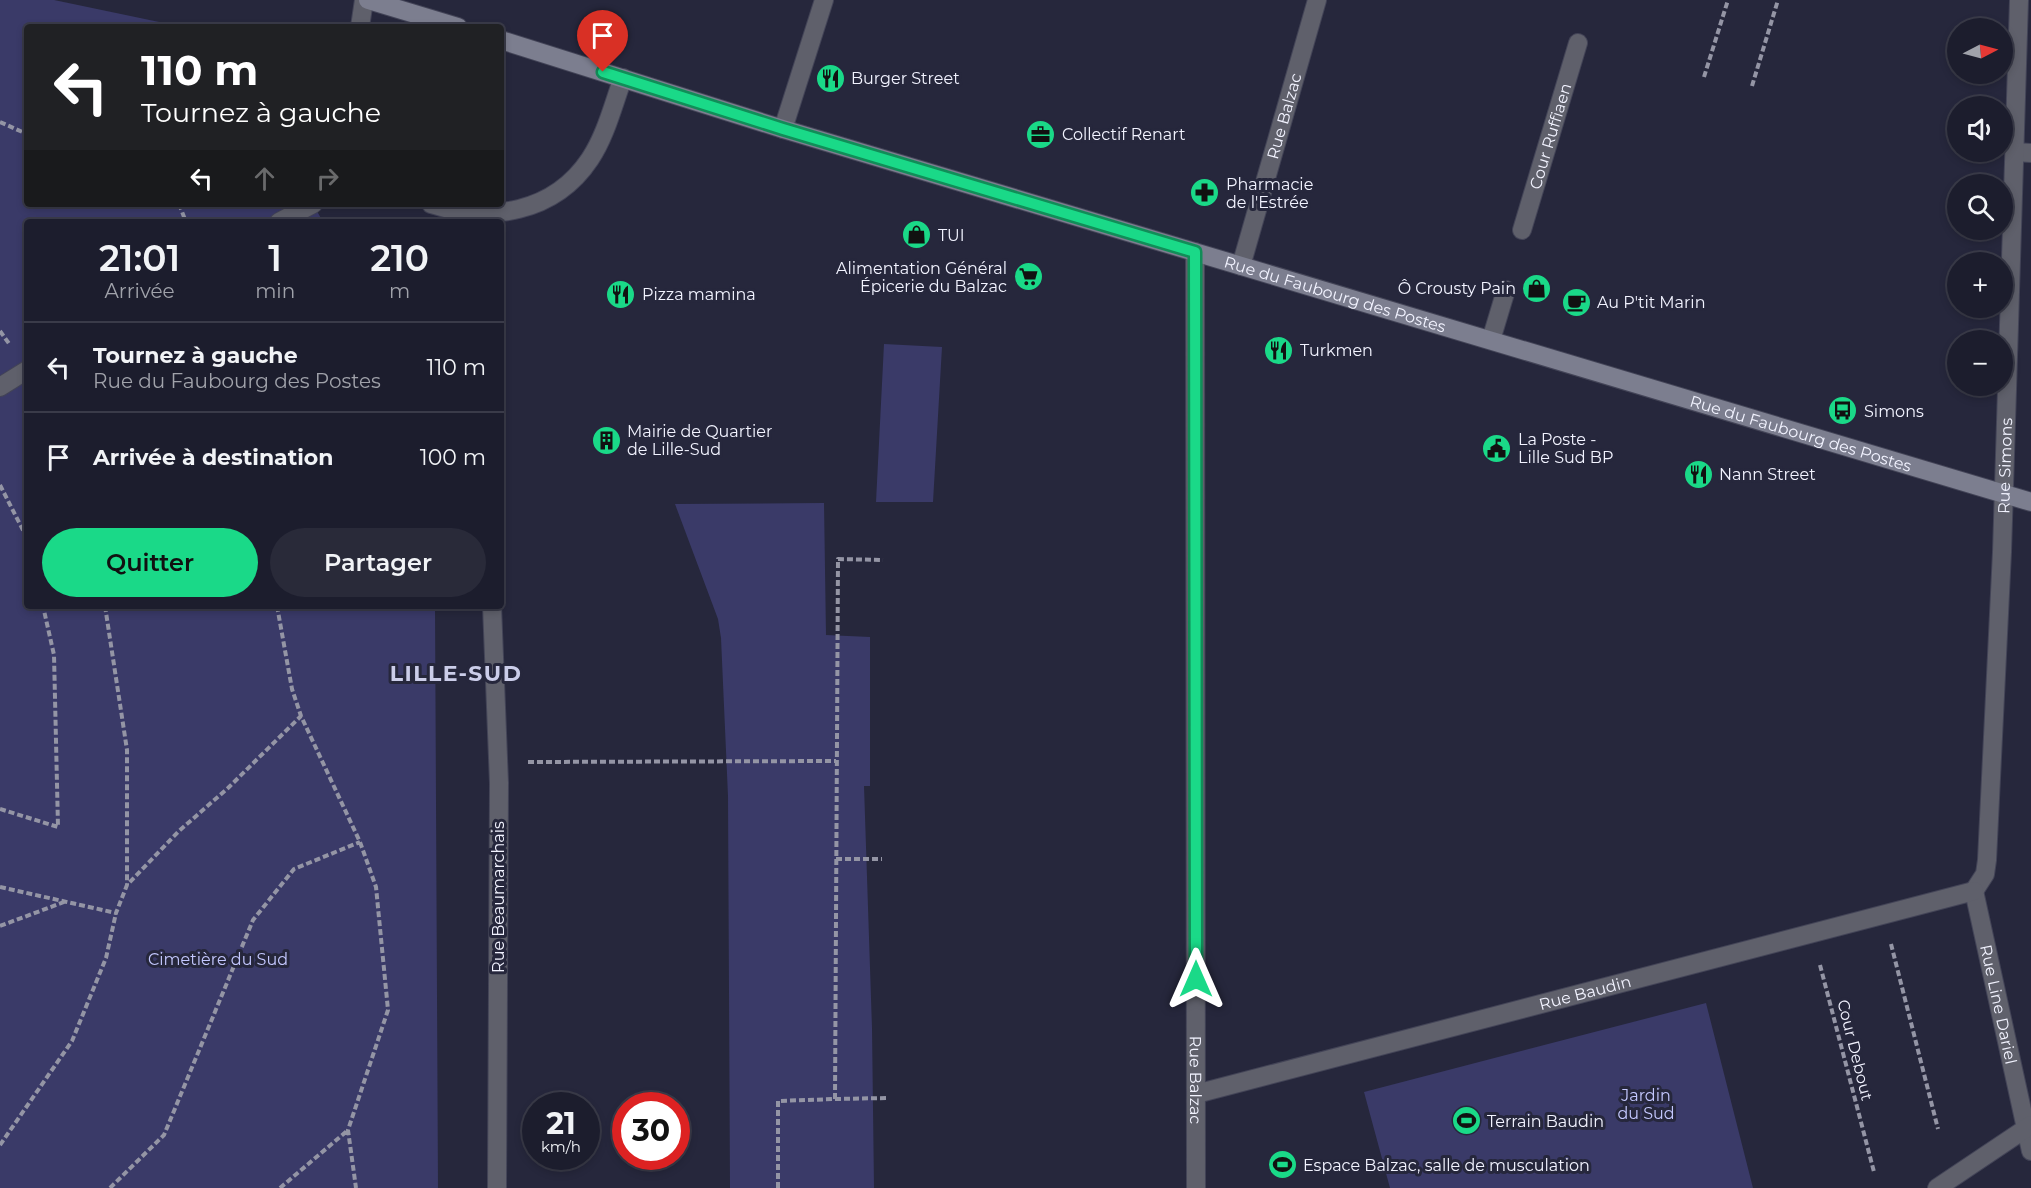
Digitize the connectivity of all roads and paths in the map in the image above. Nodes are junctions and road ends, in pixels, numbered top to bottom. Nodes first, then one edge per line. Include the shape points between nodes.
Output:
1 (366, 0) edge
2 (824, 0) edge
3 (1317, 0) edge
4 (1728, 0) edge
5 (1778, 0) edge
6 (2019, 0) edge
7 (361, 24) edge
8 (448, 24) edge
9 (504, 41) edge
10 (1578, 43) dead end
11 (1704, 77) dead end
12 (623, 78) junction
13 (1752, 86) dead end
14 (0, 122) edge
15 (783, 129) junction
16 (24, 133) edge
17 (2023, 152) edge
18 (307, 207) edge
19 (441, 207) edge
20 (480, 218) edge
21 (285, 219) edge
22 (1522, 230) dead end
23 (1195, 252) junction
24 (1241, 266) junction
25 (1506, 290) dead end
26 (1491, 340) junction
27 (24, 372) edge
28 (0, 387) edge
29 (0, 485) edge
30 (2004, 494) junction
31 (2031, 502) edge
32 (24, 532) edge
33 (883, 560) dead end
34 (44, 609) edge
35 (105, 609) edge
36 (278, 609) edge
37 (492, 609) edge
38 (302, 716) junction
39 (836, 761) junction
40 (498, 762) junction
41 (0, 809) edge
42 (360, 842) junction
43 (837, 859) junction
44 (882, 859) dead end
45 (127, 885) junction
46 (0, 886) edge
47 (1974, 891) junction
48 (65, 901) junction
49 (116, 913) junction
50 (1884, 917) junction
51 (0, 926) edge
52 (1813, 935) junction
53 (1196, 1094) junction
54 (887, 1098) dead end
55 (835, 1099) junction
56 (2028, 1127) edge
57 (1938, 1129) dead end
58 (348, 1130) junction
59 (0, 1145) edge
60 (2031, 1151) edge
61 (1874, 1172) dead end
62 (110, 1188) edge
63 (280, 1188) edge
64 (356, 1188) edge
65 (497, 1188) edge
66 (778, 1188) edge
67 (1196, 1188) edge
68 (1937, 1188) edge

1 - 7 street
1 - 8 main road
2 - 15 street
3 - 24 street, Rue Balzac
4 - 11 path
5 - 13 path
6 - 17 street, Rue Simons
9 - 12 main road, Rue du Faubourg des Postes
10 - 22 street, Cour Ruffiaen
12 - 15 main road, Rue du Faubourg des Postes
12 - 20 street via 601,138 590,159 572,179 555,195 534,206
14 - 16 path
15 - 23 main road, Rue du Faubourg des Postes
17 - 30 street, Rue Simons
18 - 21 street
19 - 20 street
23 - 24 main road, Rue du Faubourg des Postes
23 - 53 street, Rue Balzac
24 - 26 main road, Rue du Faubourg des Postes
25 - 26 street
26 - 30 main road, Rue du Faubourg des Postes
27 - 28 street
29 - 32 path
30 - 31 main road, Rue du Faubourg des Postes
30 - 47 street, Rue Simons via 1987,860 1985,874
33 - 39 path via 838,559
34 - 41 path via 54,655 58,827
35 - 45 path via 128,750
36 - 38 path via 292,689
37 - 40 street, Rue Beaumarchais
38 - 42 path
38 - 45 path
39 - 40 path
39 - 43 path
40 - 65 street, Rue Beaumarchais
42 - 58 path via 376,887 388,1010
42 - 62 path via 294,869 253,920 164,1135
43 - 44 path
43 - 55 path
45 - 49 path
46 - 48 path
47 - 50 street, Rue Baudin
47 - 56 street, Rue Line Dariel
48 - 49 path
48 - 51 path
49 - 59 path via 106,958 72,1041
50 - 52 street, Rue Baudin
50 - 57 path
52 - 53 street, Rue Baudin
52 - 61 path, Cour Debout
53 - 67 street, Rue Balzac
54 - 55 path
55 - 66 path via 778,1101
56 - 60 street, Rue Line Dariel
56 - 68 street
58 - 63 path
58 - 64 path

